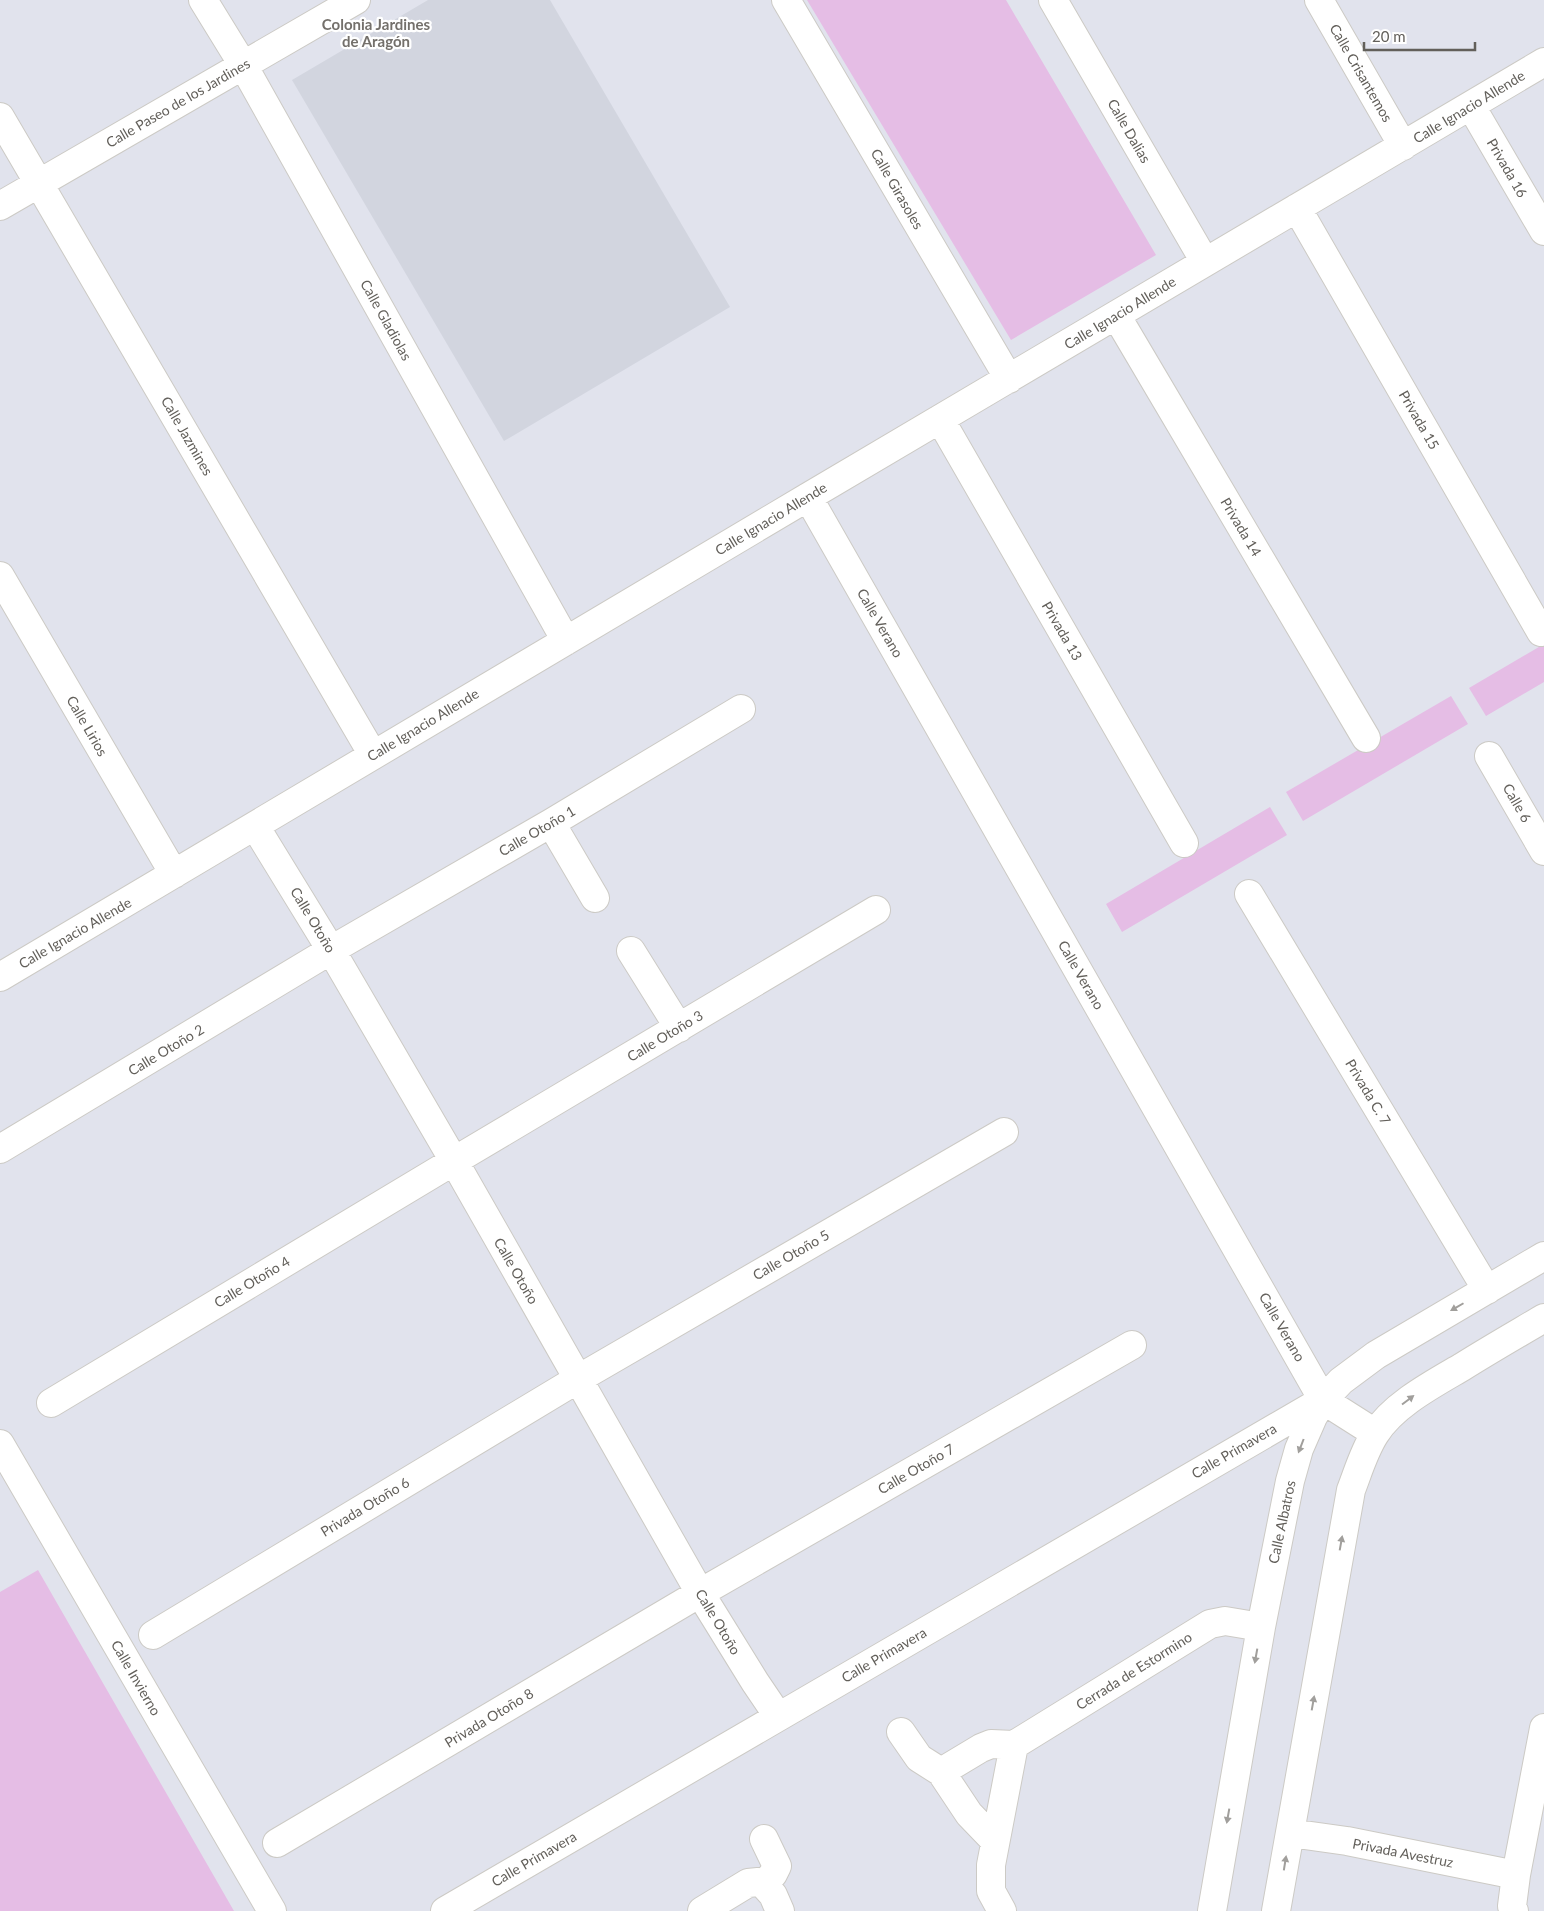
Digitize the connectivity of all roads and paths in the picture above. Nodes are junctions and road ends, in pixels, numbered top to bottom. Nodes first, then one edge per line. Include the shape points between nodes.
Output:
1 (203, 0) edge
2 (356, 0) edge
3 (786, 0) edge
4 (1053, 0) edge
5 (1319, 0) edge
6 (1544, 62) edge
7 (243, 65) junction
8 (1471, 106) junction
9 (0, 117) edge
10 (1403, 146) junction
11 (38, 183) junction
12 (0, 206) edge
13 (1297, 208) junction
14 (1544, 231) edge
15 (1205, 262) junction
16 (1116, 315) junction
17 (1008, 378) junction
18 (940, 419) junction
19 (808, 496) junction
20 (0, 576) edge
21 (1541, 632) dead end
22 (566, 641) junction
23 (741, 709) dead end
24 (1366, 738) dead end
25 (373, 755) junction
26 (1489, 756) dead end
27 (551, 823) junction
28 (255, 826) junction
29 (1184, 843) dead end
30 (1544, 851) edge
31 (174, 874) junction
32 (1249, 894) dead end
33 (595, 898) dead end
34 (876, 910) dead end
35 (331, 950) junction
36 (630, 951) dead end
37 (0, 977) edge
38 (679, 1028) junction
39 (1004, 1132) dead end
40 (0, 1149) edge
41 (454, 1161) junction
42 (1544, 1256) edge
43 (1487, 1290) junction
44 (1544, 1318) edge
45 (1132, 1345) dead end
46 (578, 1379) junction
47 (1323, 1400) junction
48 (51, 1403) dead end
49 (1375, 1433) junction
50 (0, 1444) edge
51 (700, 1593) junction
52 (1261, 1627) junction
53 (153, 1635) dead end
54 (778, 1716) junction
55 (1544, 1728) edge
56 (901, 1732) dead end
57 (1014, 1745) junction
58 (941, 1772) junction
59 (1290, 1833) junction
60 (764, 1839) dead end
61 (995, 1841) junction
62 (277, 1843) dead end
63 (1516, 1875) junction
64 (764, 1885) junction
65 (272, 1911) edge
66 (445, 1911) edge
67 (702, 1911) edge
68 (780, 1911) edge
69 (1002, 1911) edge
70 (1212, 1911) edge
71 (1276, 1911) edge
72 (1514, 1911) edge

1 - 7 street, Calle Gladiolas
2 - 7 street, Calle Paseo de los Jardines
3 - 17 street, Calle Girasoles
4 - 15 street, Calle Dalias
5 - 10 street, Calle Crisantemos
6 - 8 street, Calle Ignacio Allende
7 - 11 street, Calle Paseo de los Jardines
7 - 22 street, Calle Gladiolas
8 - 10 street, Calle Ignacio Allende
8 - 14 street, Privada 16
9 - 11 street, Calle Jazmines
10 - 13 street, Calle Ignacio Allende
11 - 12 street, Calle Paseo de los Jardines
11 - 25 street, Calle Jazmines
13 - 15 street, Calle Ignacio Allende
13 - 21 street, Privada 15
15 - 16 street, Calle Ignacio Allende
16 - 17 street, Calle Ignacio Allende
16 - 24 street, Privada 14
17 - 18 street, Calle Ignacio Allende
18 - 19 street, Calle Ignacio Allende
18 - 29 street, Privada 13
19 - 22 street, Calle Ignacio Allende
19 - 47 street, Calle Verano
20 - 31 street, Calle Lirios
22 - 25 street, Calle Ignacio Allende
23 - 27 street, Calle Otoño 1
25 - 28 street, Calle Ignacio Allende
26 - 30 street, Calle 6
27 - 33 street
27 - 35 street, Calle Otoño 1
28 - 31 street, Calle Ignacio Allende
28 - 35 street, Calle Otoño
31 - 37 street, Calle Ignacio Allende
32 - 43 street, Privada C. 7
34 - 38 street, Calle Otoño 3
35 - 40 street, Calle Otoño 2
35 - 41 street, Calle Otoño
36 - 38 street
38 - 41 street, Calle Otoño 3
39 - 46 street, Calle Otoño 5
41 - 46 street, Calle Otoño
41 - 48 street, Calle Otoño 4
42 - 43 street, Calle Albatros
43 -> 47 street, Calle Albatros via 1376,1355 1341,1381
49 -> 44 street via 1420,1392
45 - 51 street, Calle Otoño 7
46 - 51 street, Calle Otoño
46 - 53 street, Privada Otoño 6
47 - 49 street, Calle Verano
47 -> 52 street, Calle Albatros via 1299,1449 1290,1481
47 - 54 street, Calle Primavera
59 -> 49 street via 1350,1490
50 - 65 street, Calle Invierno
51 - 54 street, Calle Otoño
51 - 62 street, Privada Otoño 8
52 - 57 street, Cerrada de Estormino via 1225,1620 1210,1624
52 -> 70 street, Calle Albatros
54 - 66 street, Calle Primavera
55 - 63 street
56 - 58 street via 919,1758
57 - 58 street via 992,1744 981,1748
57 - 61 street
58 - 61 street via 964,1808
59 - 63 street, Privada Avestruz via 1347,1841
71 -> 59 street
60 - 64 street via 777,1866
61 - 69 street via 990,1883
63 - 72 street
64 - 67 street via 748,1883
64 - 68 street

